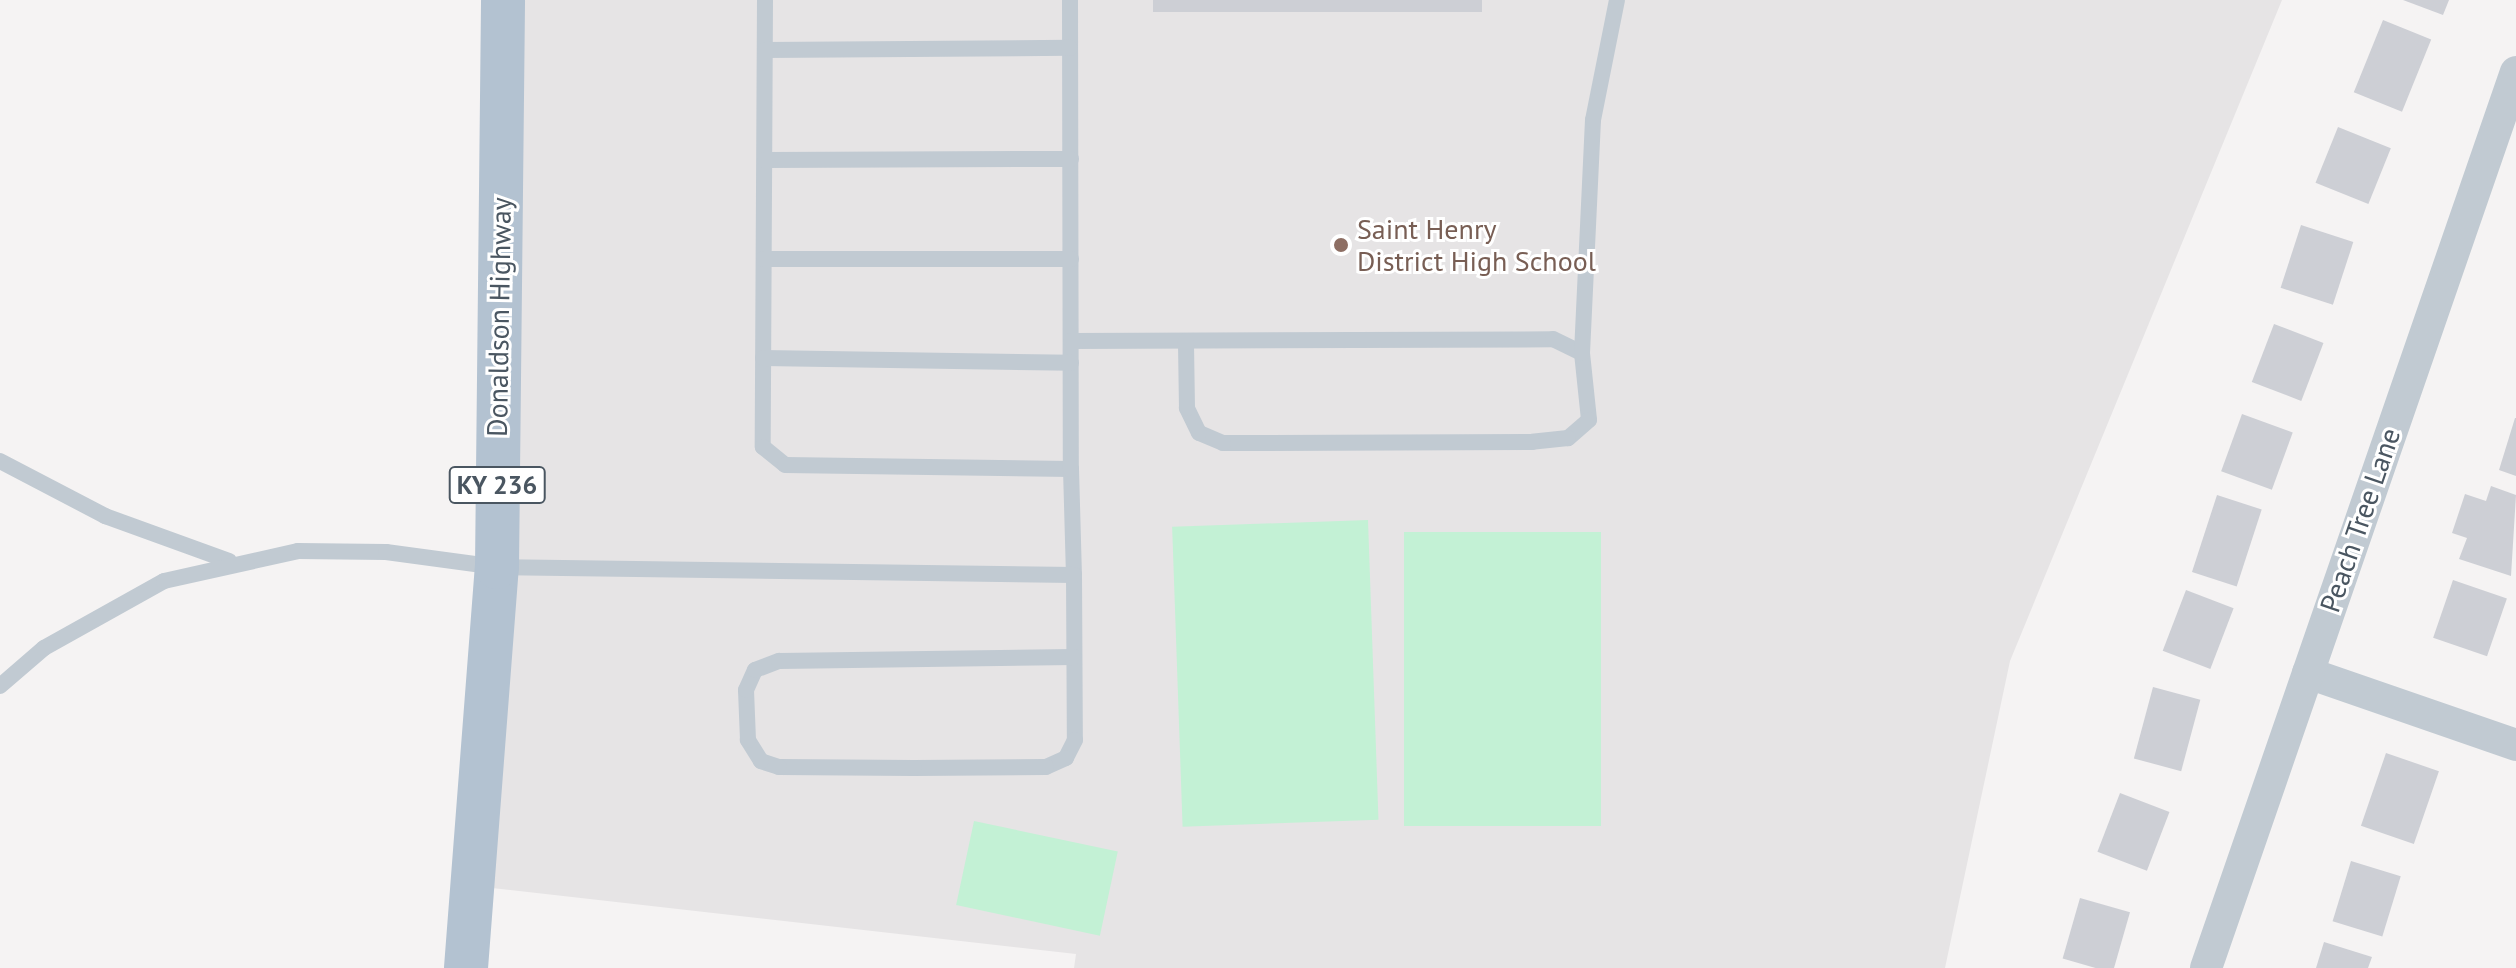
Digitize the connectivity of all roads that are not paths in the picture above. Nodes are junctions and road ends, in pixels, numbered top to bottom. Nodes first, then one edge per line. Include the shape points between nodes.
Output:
1 (503, 0) edge
2 (765, 0) edge
3 (1070, 0) edge
4 (1617, 0) edge
5 (1070, 48) junction
6 (765, 50) junction
7 (2516, 72) edge
8 (2508, 120) edge
9 (1071, 159) junction
10 (765, 160) junction
11 (764, 259) junction
12 (1071, 259) junction
13 (1071, 341) junction
14 (1186, 341) junction
15 (1582, 353) junction
16 (763, 358) junction
17 (1071, 363) junction
18 (0, 461) edge
19 (1071, 469) junction
20 (229, 561) junction
21 (497, 567) junction
22 (1074, 575) junction
23 (1074, 657) junction
24 (2308, 673) junction
25 (0, 686) edge
26 (2516, 745) edge
27 (466, 968) edge
28 (2206, 968) edge

1 - 21 main road, Donaldson Highway / KY 236
2 - 6 lane
3 - 5 lane
4 - 15 lane via 1593,120
5 - 6 lane
5 - 9 lane
6 - 10 lane
7 - 8 street, Peach Tree Lane
8 - 24 street, Peach Tree Lane
9 - 10 lane
9 - 12 lane
10 - 11 lane
11 - 12 lane
11 - 16 lane
12 - 13 lane
13 - 14 lane
13 - 17 lane
14 - 15 lane via 1553,339
14 - 15 lane via 1187,408 1199,433 1223,443 1568,438 1589,420
16 - 17 lane
16 - 19 lane via 763,447 779,463
17 - 19 lane
18 - 20 lane via 105,516
19 - 22 lane
20 - 21 lane via 357,551
20 - 25 lane via 164,581 44,648
21 - 22 lane
21 - 27 main road, Donaldson Highway / KY 236
22 - 23 lane
23 - 23 lane via 1075,740 1066,758 1046,767 779,767 761,761 748,740 746,690 755,670 779,661
24 - 26 street
24 - 28 street, Peach Tree Lane

